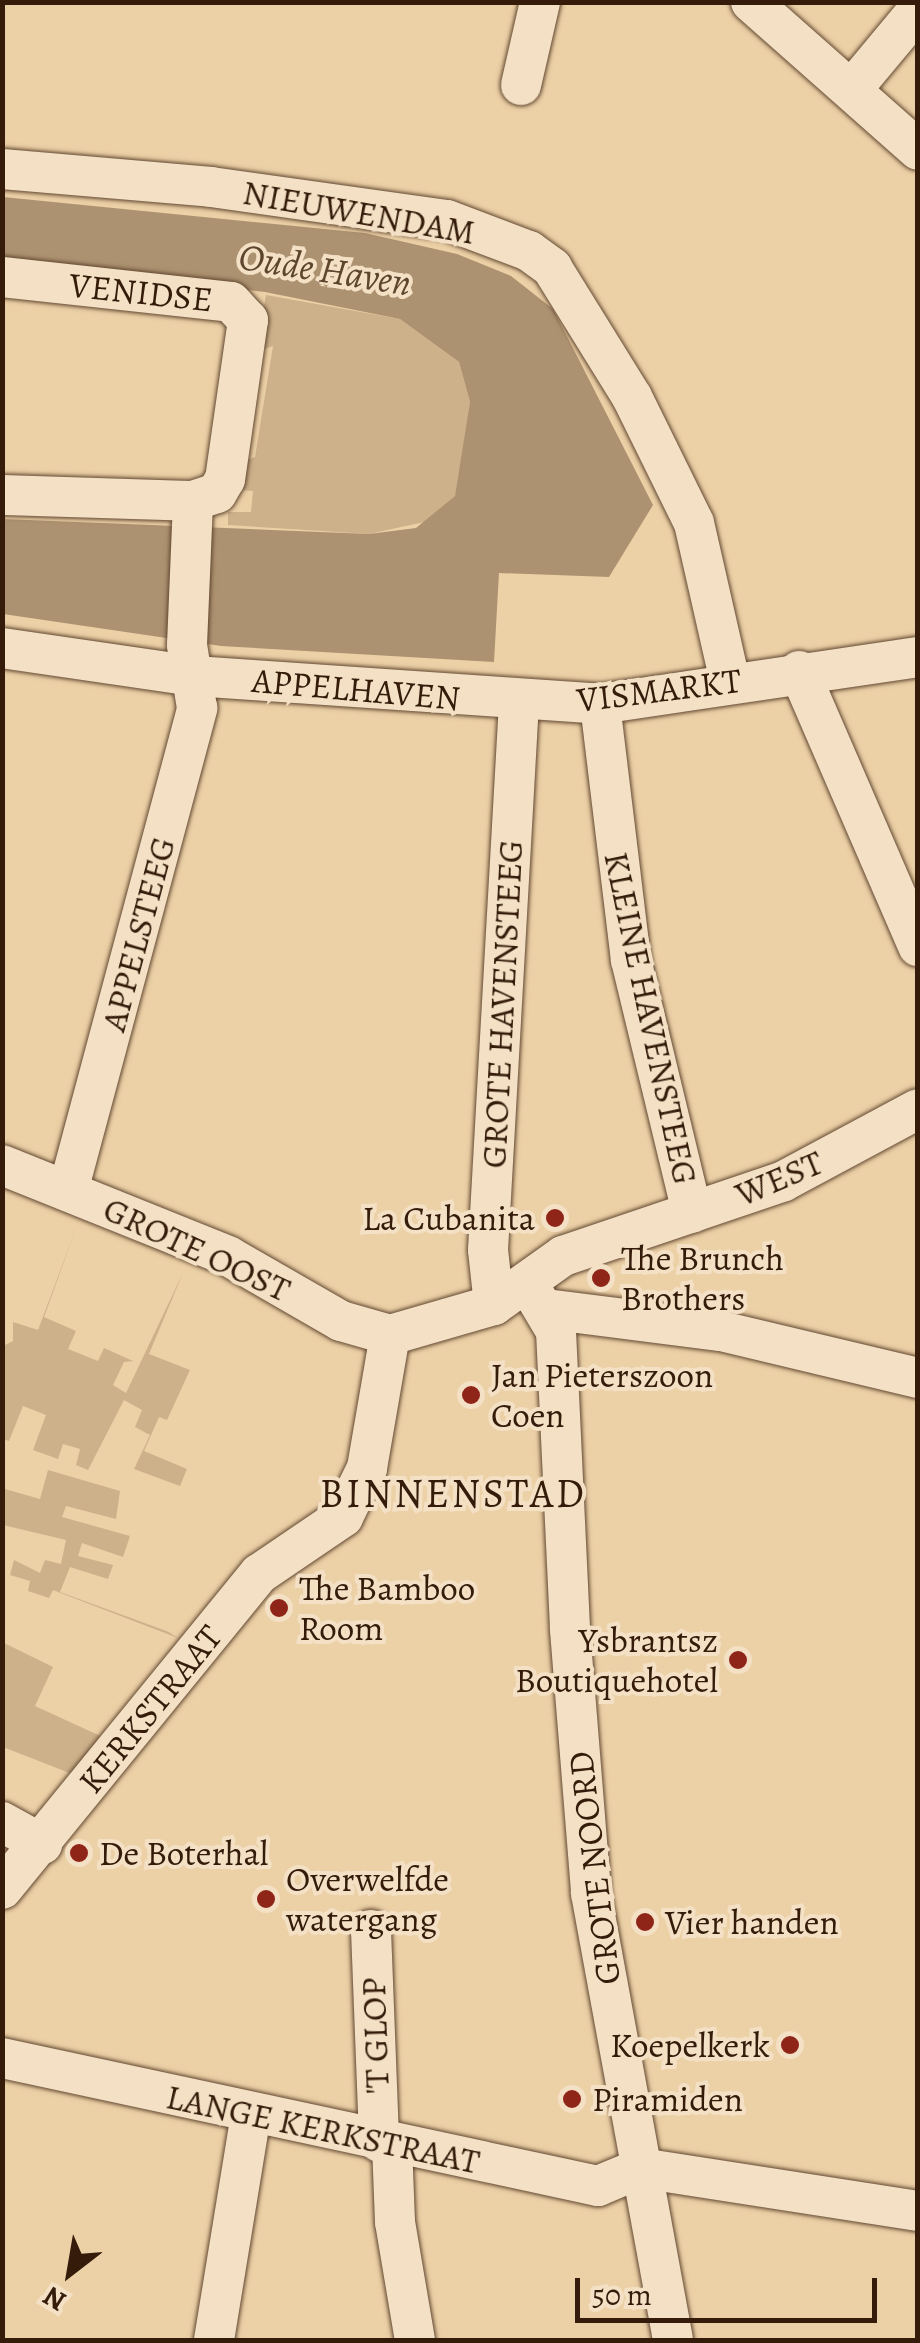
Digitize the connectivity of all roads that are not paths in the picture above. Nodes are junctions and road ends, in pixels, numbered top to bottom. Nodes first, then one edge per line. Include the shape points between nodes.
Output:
1 (540, 2) edge
2 (751, 2) edge
3 (918, 10) edge
4 (521, 85) dead end
5 (853, 88) junction
6 (918, 150) edge
7 (2, 169) edge
8 (2, 277) edge
9 (2, 495) edge
10 (194, 512) junction
11 (2, 648) edge
12 (918, 657) edge
13 (191, 660) junction
14 (800, 671) junction
15 (730, 682) junction
16 (518, 702) junction
17 (600, 704) junction
18 (918, 946) edge
19 (918, 1109) edge
20 (2, 1166) edge
21 (68, 1191) junction
22 (692, 1213) junction
23 (537, 1297) junction
24 (494, 1306) junction
25 (390, 1335) junction
26 (918, 1378) edge
27 (2, 1822) edge
28 (42, 1844) junction
29 (2, 1889) edge
30 (372, 1930) dead end
31 (2, 2058) edge
32 (251, 2115) junction
33 (385, 2143) junction
34 (641, 2168) junction
35 (918, 2211) edge
36 (214, 2340) edge
37 (416, 2340) edge
38 (673, 2340) edge

1 - 4 street
2 - 5 street
3 - 5 street
5 - 6 street
7 - 15 street, NIEUWENDAM via 210,187 428,217 489,234 552,268 632,396 694,523
8 - 10 street, VENIDSE via 241,306 248,320 226,479
9 - 10 street
10 - 13 street, APPELSTEEG
11 - 13 street, APPELHAVEN
12 - 14 street, VISMARKT
13 - 16 street, APPELHAVEN
13 - 21 street, APPELSTEEG via 197,708
14 - 15 street, VISMARKT
14 - 18 street
15 - 17 street, VISMARKT
16 - 17 street, VISMARKT
16 - 24 street, GROTE HAVENSTEEG via 488,1250
17 - 22 street, KLEINE HAVENSTEEG via 631,960
19 - 22 street, WEST via 784,1181
20 - 21 street, GROTE OOST
21 - 25 street, GROTE OOST via 228,1256 341,1321
22 - 23 street, WEST via 563,1256
23 - 24 street, WEST
23 - 26 street via 721,1331
23 - 34 street, GROTE NOORD via 556,1331 591,1894
24 - 25 street, WEST
25 - 28 street, KERKSTRAAT via 355,1500 312,1542 258,1574
27 - 28 street
28 - 29 street, KERKSTRAAT
30 - 33 street, 'T GLOP
31 - 32 street, LANGE KERKSTRAAT
32 - 33 street, LANGE KERKSTRAAT
32 - 36 street
33 - 34 street, LANGE KERKSTRAAT via 598,2186
33 - 37 street, 'T GLOP
34 - 35 street
34 - 38 street, GROTE NOORD

